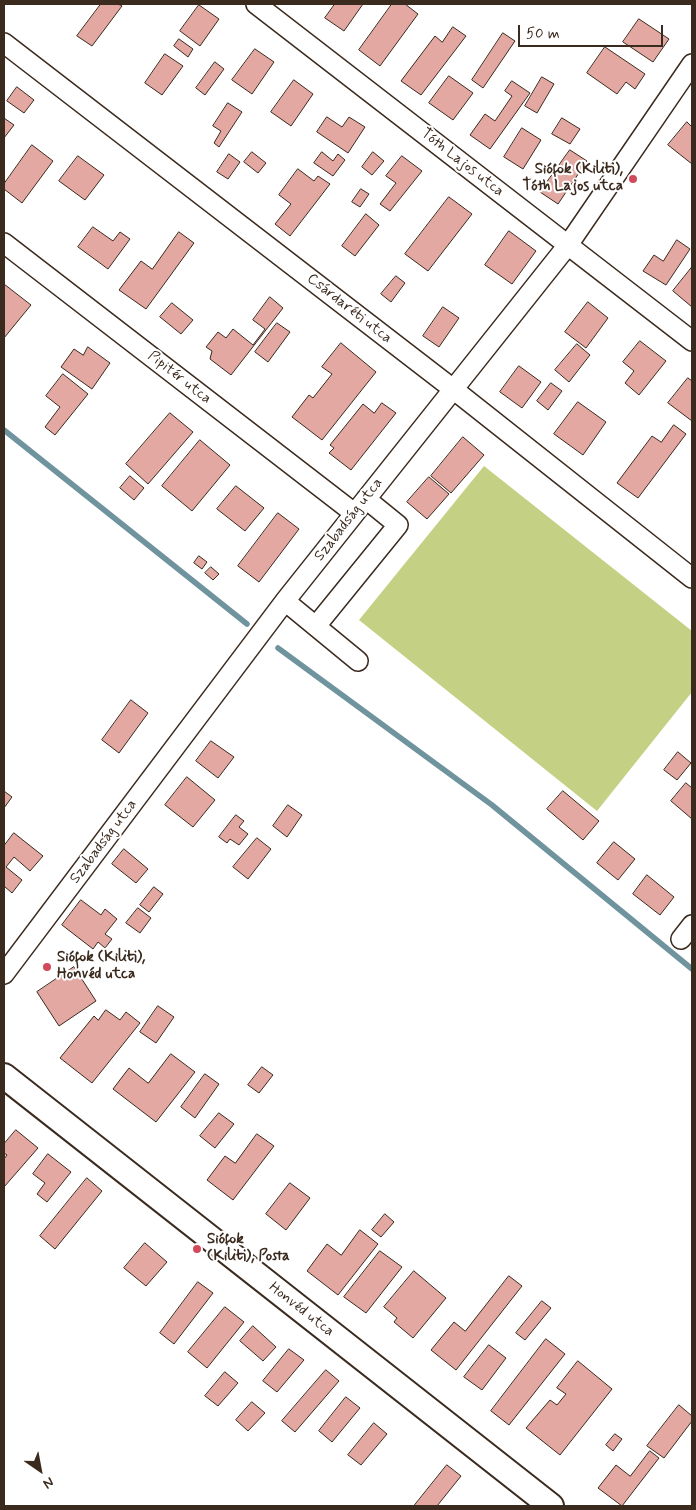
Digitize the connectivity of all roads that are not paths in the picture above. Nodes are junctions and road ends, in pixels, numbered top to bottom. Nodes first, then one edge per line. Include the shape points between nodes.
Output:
1 (256, 4) edge
2 (4, 43) edge
3 (692, 64) edge
4 (4, 243) edge
5 (568, 245) junction
6 (692, 341) edge
7 (453, 389) junction
8 (360, 506) junction
9 (692, 578) edge
10 (284, 601) junction
11 (316, 626) junction
12 (358, 661) dead end
13 (4, 974) edge
14 (4, 1076) edge
15 (551, 1506) edge

1 - 5 street, Tóth Lajos utca
2 - 7 street, Csárdaréti utca
3 - 5 street, Szabadság utca
4 - 8 street, Pipitér utca
5 - 6 street, Tóth Lajos utca
5 - 7 street, Szabadság utca
7 - 8 street, Szabadság utca
7 - 9 street, Csárdaréti utca
8 - 10 street, Szabadság utca
8 - 11 street, Pipitér utca via 398,525
10 - 11 street
10 - 13 street, Szabadság utca
11 - 12 street
14 - 15 main road, Honvéd utca

